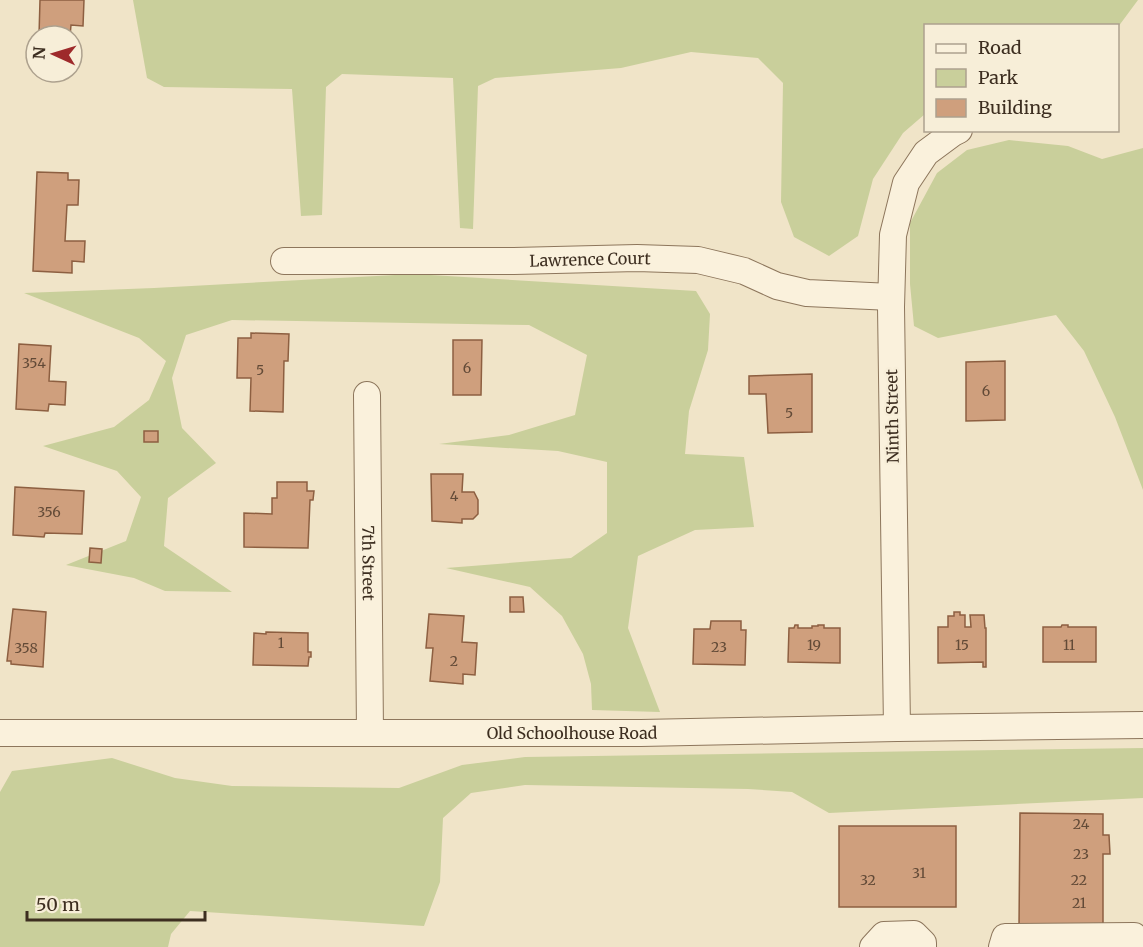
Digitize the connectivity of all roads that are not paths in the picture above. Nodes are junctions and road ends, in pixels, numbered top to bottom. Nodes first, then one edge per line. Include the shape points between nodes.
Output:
1 (955, 132) edge
2 (284, 261) dead end
3 (891, 297) junction
4 (368, 395) dead end
5 (1143, 725) edge
6 (897, 728) junction
7 (370, 732) junction
8 (0, 733) edge
9 (873, 947) edge
10 (923, 947) edge
11 (1002, 947) edge
12 (1140, 947) edge

1 - 3 street, Ninth Street via 926,153 906,183 893,235
2 - 3 street, Lawrence Court via 698,260 807,292
3 - 6 street, Ninth Street
4 - 7 street, 7th Street
5 - 6 street, Old Schoolhouse Road
6 - 7 street, Old Schoolhouse Road via 641,733
7 - 8 street, Old Schoolhouse Road
9 - 10 street via 884,935 914,934
11 - 12 street via 1005,938 1134,936

